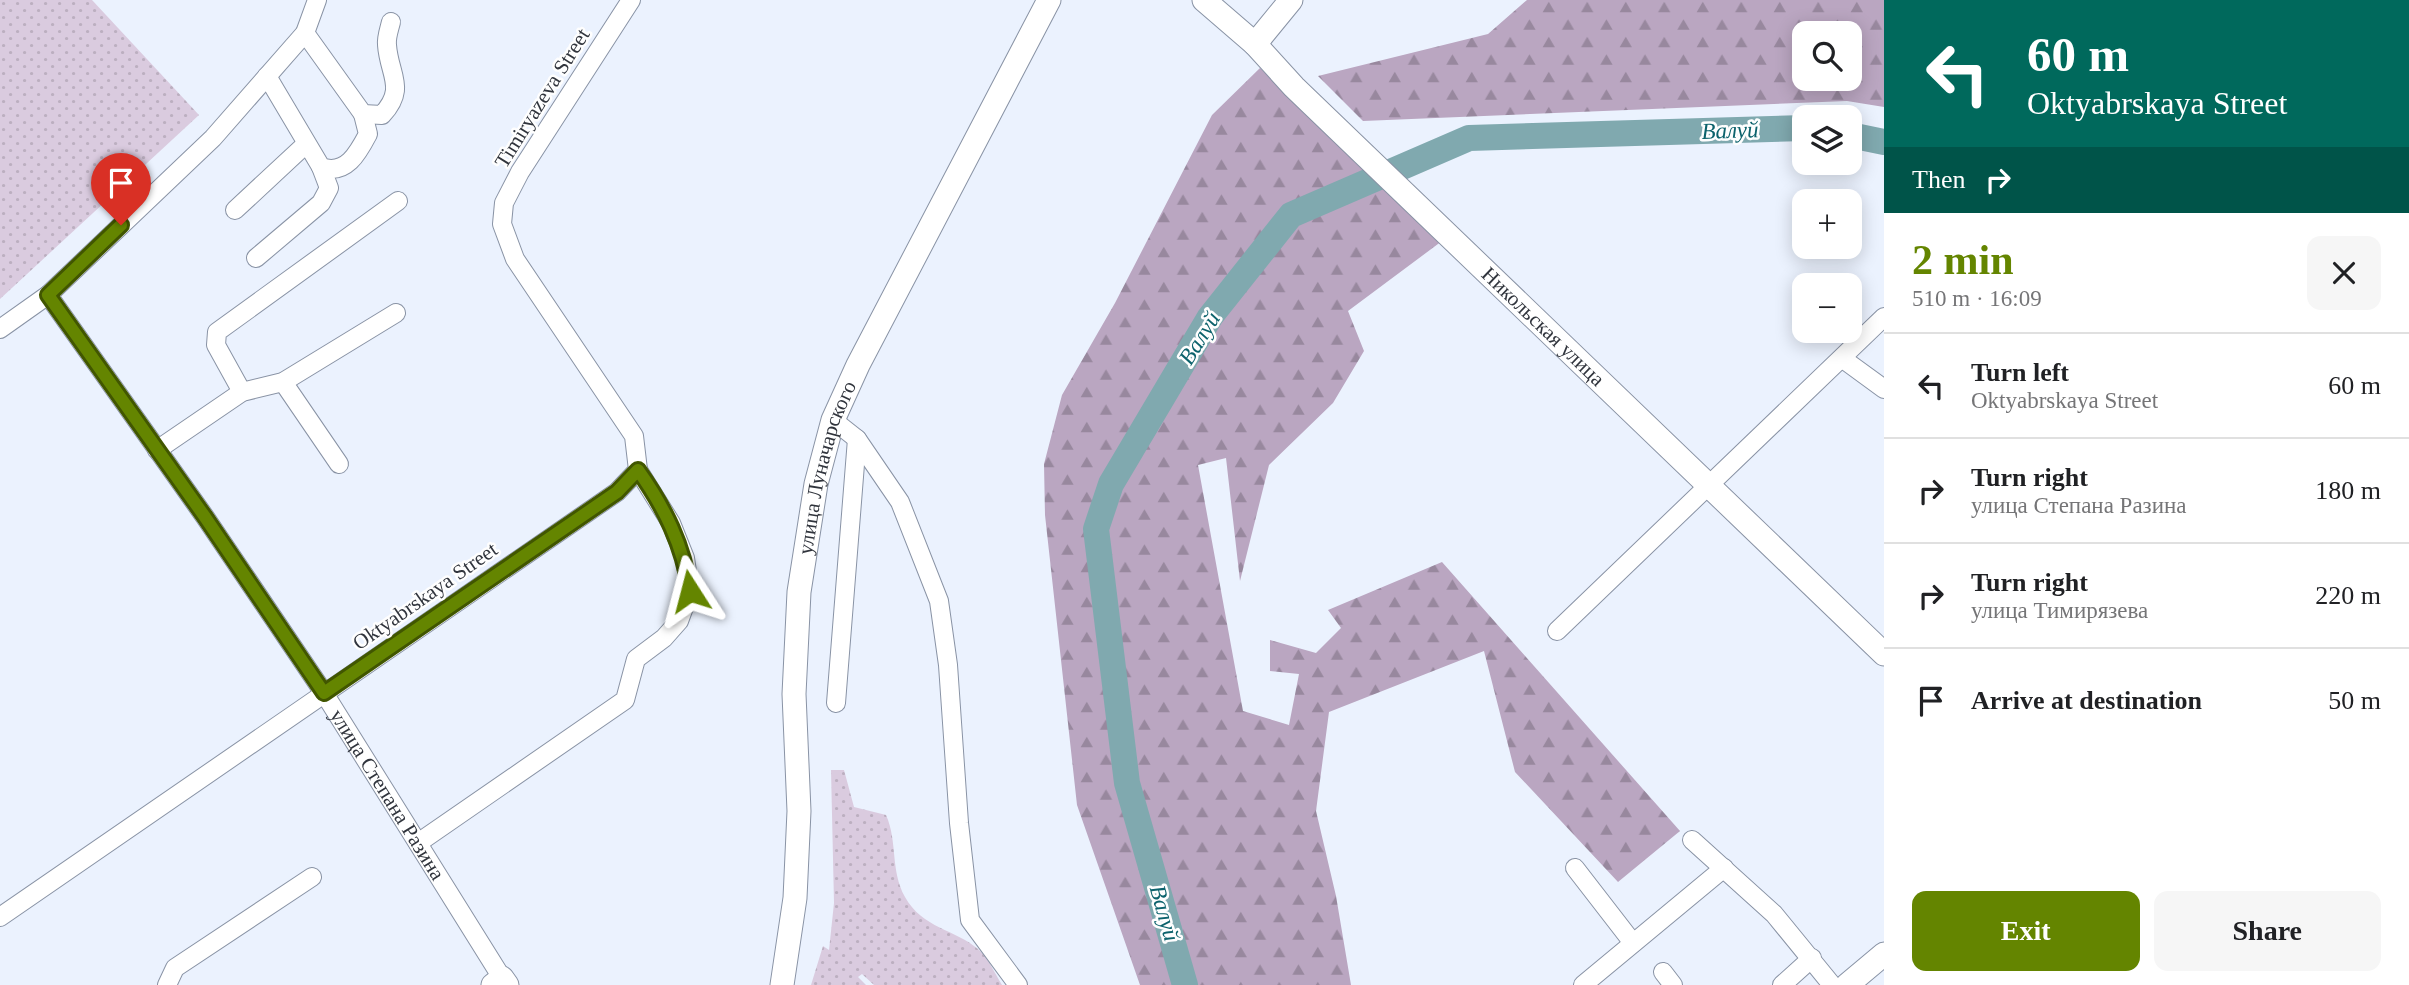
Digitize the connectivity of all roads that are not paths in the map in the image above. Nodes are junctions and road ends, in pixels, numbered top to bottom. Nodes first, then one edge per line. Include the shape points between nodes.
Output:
1 (317, 0) edge
2 (631, 0) edge
3 (1048, 0) edge
4 (1203, 0) edge
5 (1291, 0) edge
6 (391, 22) dead end
7 (305, 33) junction
8 (1255, 44) junction
9 (267, 76) junction
10 (363, 114) junction
11 (306, 144) junction
12 (321, 167) junction
13 (398, 201) dead end
14 (234, 210) dead end
15 (256, 258) dead end
16 (48, 295) junction
17 (396, 313) dead end
18 (1884, 317) edge
19 (0, 329) edge
20 (1843, 359) junction
21 (282, 382) junction
22 (1884, 389) edge
23 (242, 392) junction
24 (833, 420) junction
25 (857, 439) junction
26 (158, 450) junction
27 (339, 464) dead end
28 (638, 470) junction
29 (1708, 486) junction
30 (1557, 631) dead end
31 (1884, 654) edge
32 (324, 693) junction
33 (836, 703) dead end
34 (1692, 840) dead end
35 (418, 843) junction
36 (1724, 868) junction
37 (1575, 869) dead end
38 (312, 877) dead end
39 (0, 918) edge
40 (1633, 943) junction
41 (1884, 954) edge
42 (1812, 958) junction
43 (500, 983) edge
44 (167, 985) edge
45 (782, 985) edge
46 (1018, 985) edge
47 (1583, 985) edge
48 (1782, 985) edge
49 (1832, 985) edge
50 (1847, 985) edge

1 - 7 street
2 - 28 street, Timiryazeva Street via 520,172 504,203 502,224 515,259 634,436
3 - 24 main road, улица Луначарского
4 - 8 main road, Никольская улица
5 - 8 main road
6 - 10 street via 386,42 397,85 382,115
7 - 9 street
7 - 10 street
8 - 29 main road, Никольская улица via 1294,87
9 - 11 street
9 - 16 street via 213,138
10 - 12 street via 368,134 360,149 345,166 332,171
11 - 12 street
11 - 14 street
12 - 15 street via 329,188 321,203
13 - 23 street via 216,332 216,345
16 - 19 street
16 - 26 street, улица Степана Разина
17 - 21 street
18 - 20 street
20 - 22 street
20 - 29 street
21 - 23 street
21 - 27 street
23 - 26 street
24 - 25 street
24 - 45 main road, улица Луначарского via 816,484 799,592 794,694 799,811 795,898
25 - 33 street
25 - 46 street via 900,502 939,601 970,920
26 - 32 street, улица Степана Разина
28 - 32 street, Oktyabrskaya Street via 617,492
28 - 35 street via 671,523 685,558 690,591 679,621 636,659 625,700
29 - 30 street
29 - 31 main road, Никольская улица
32 - 35 street, улица Степана Разина
32 - 39 street, Oktyabrskaya Street
34 - 36 street
35 - 43 street, улица Степана Разина
36 - 40 street
36 - 42 street via 1774,914
37 - 40 street
38 - 44 street via 175,968
40 - 47 street
41 - 50 main road
42 - 48 street
42 - 49 street

